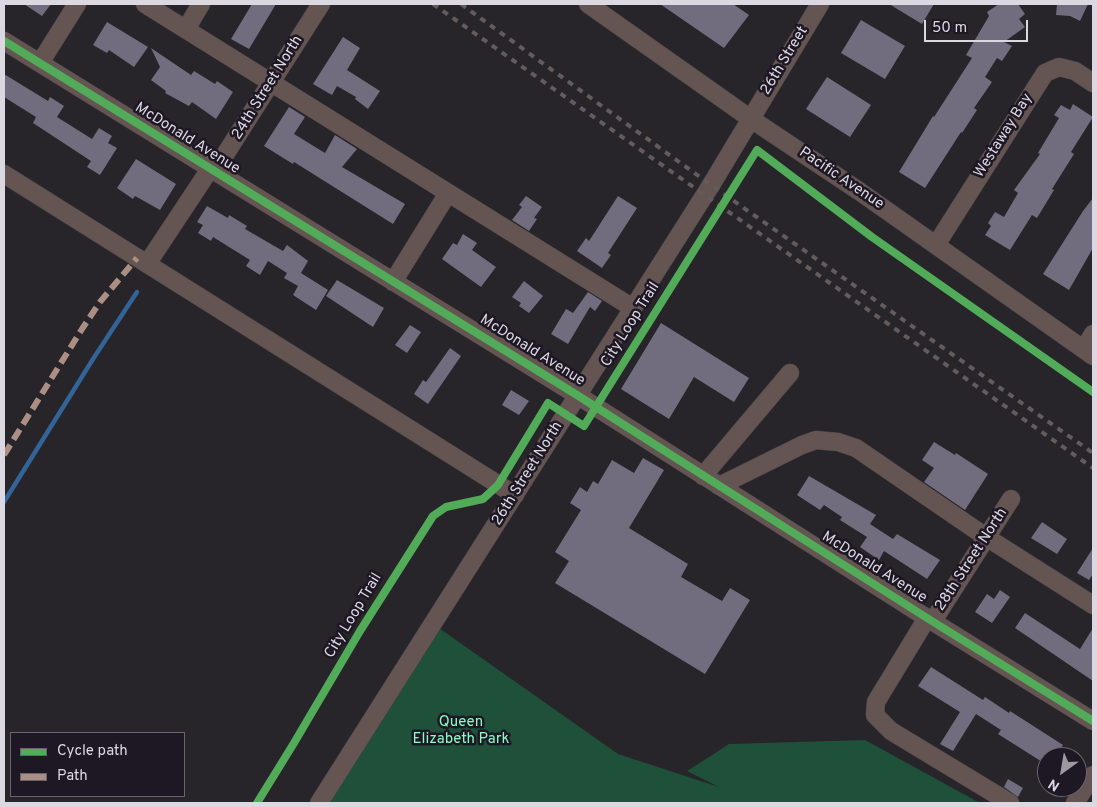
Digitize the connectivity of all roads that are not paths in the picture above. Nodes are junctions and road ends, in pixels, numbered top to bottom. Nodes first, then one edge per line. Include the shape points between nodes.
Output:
1 (77, 4) edge
2 (145, 4) edge
3 (201, 4) edge
4 (321, 4) edge
5 (588, 4) edge
6 (820, 4) edge
7 (186, 29) junction
8 (4, 41) edge
9 (40, 64) junction
10 (271, 83) junction
11 (1093, 83) edge
12 (751, 119) junction
13 (212, 170) junction
14 (4, 174) edge
15 (448, 193) junction
16 (936, 245) junction
17 (147, 264) junction
18 (393, 282) junction
19 (633, 308) junction
20 (1093, 334) edge
21 (1088, 353) edge
22 (790, 373) dead end
23 (577, 396) junction
24 (703, 476) junction
25 (718, 486) junction
26 (515, 495) junction
27 (1011, 500) dead end
28 (986, 537) junction
29 (1093, 604) edge
30 (930, 620) junction
31 (1093, 721) edge
32 (1093, 775) edge
33 (319, 803) edge
34 (1010, 803) edge
35 (1075, 803) edge

1 - 9 street
2 - 7 street
3 - 7 street
4 - 10 street, 24th Street North
5 - 12 street, Pacific Avenue
6 - 12 street, 26th Street
7 - 10 street
8 - 9 street, McDonald Avenue
9 - 13 street, McDonald Avenue
10 - 13 street, 24th Street North
10 - 15 street
11 - 16 street, Westaway Bay via 1075,71 1059,66 1045,72
12 - 16 street, Pacific Avenue
12 - 19 street, 26th Street North
13 - 17 street, 24th Street North
13 - 18 street, McDonald Avenue
14 - 17 street
15 - 18 street
15 - 19 street
16 - 21 street, Pacific Avenue
17 - 26 street
18 - 23 street, McDonald Avenue
19 - 23 street, 26th Street North
20 - 21 street
22 - 24 street
23 - 24 street, McDonald Avenue
23 - 26 street, 26th Street North
24 - 25 street, McDonald Avenue
25 - 28 street via 802,444 816,440 838,442 856,448
25 - 30 street, McDonald Avenue
26 - 33 street, 26th Street North
27 - 28 street, 28th Street North
28 - 29 street
28 - 30 street, 28th Street North
30 - 31 street, McDonald Avenue
30 - 34 street, 28th Street North via 876,702 875,715 891,731
32 - 35 street

